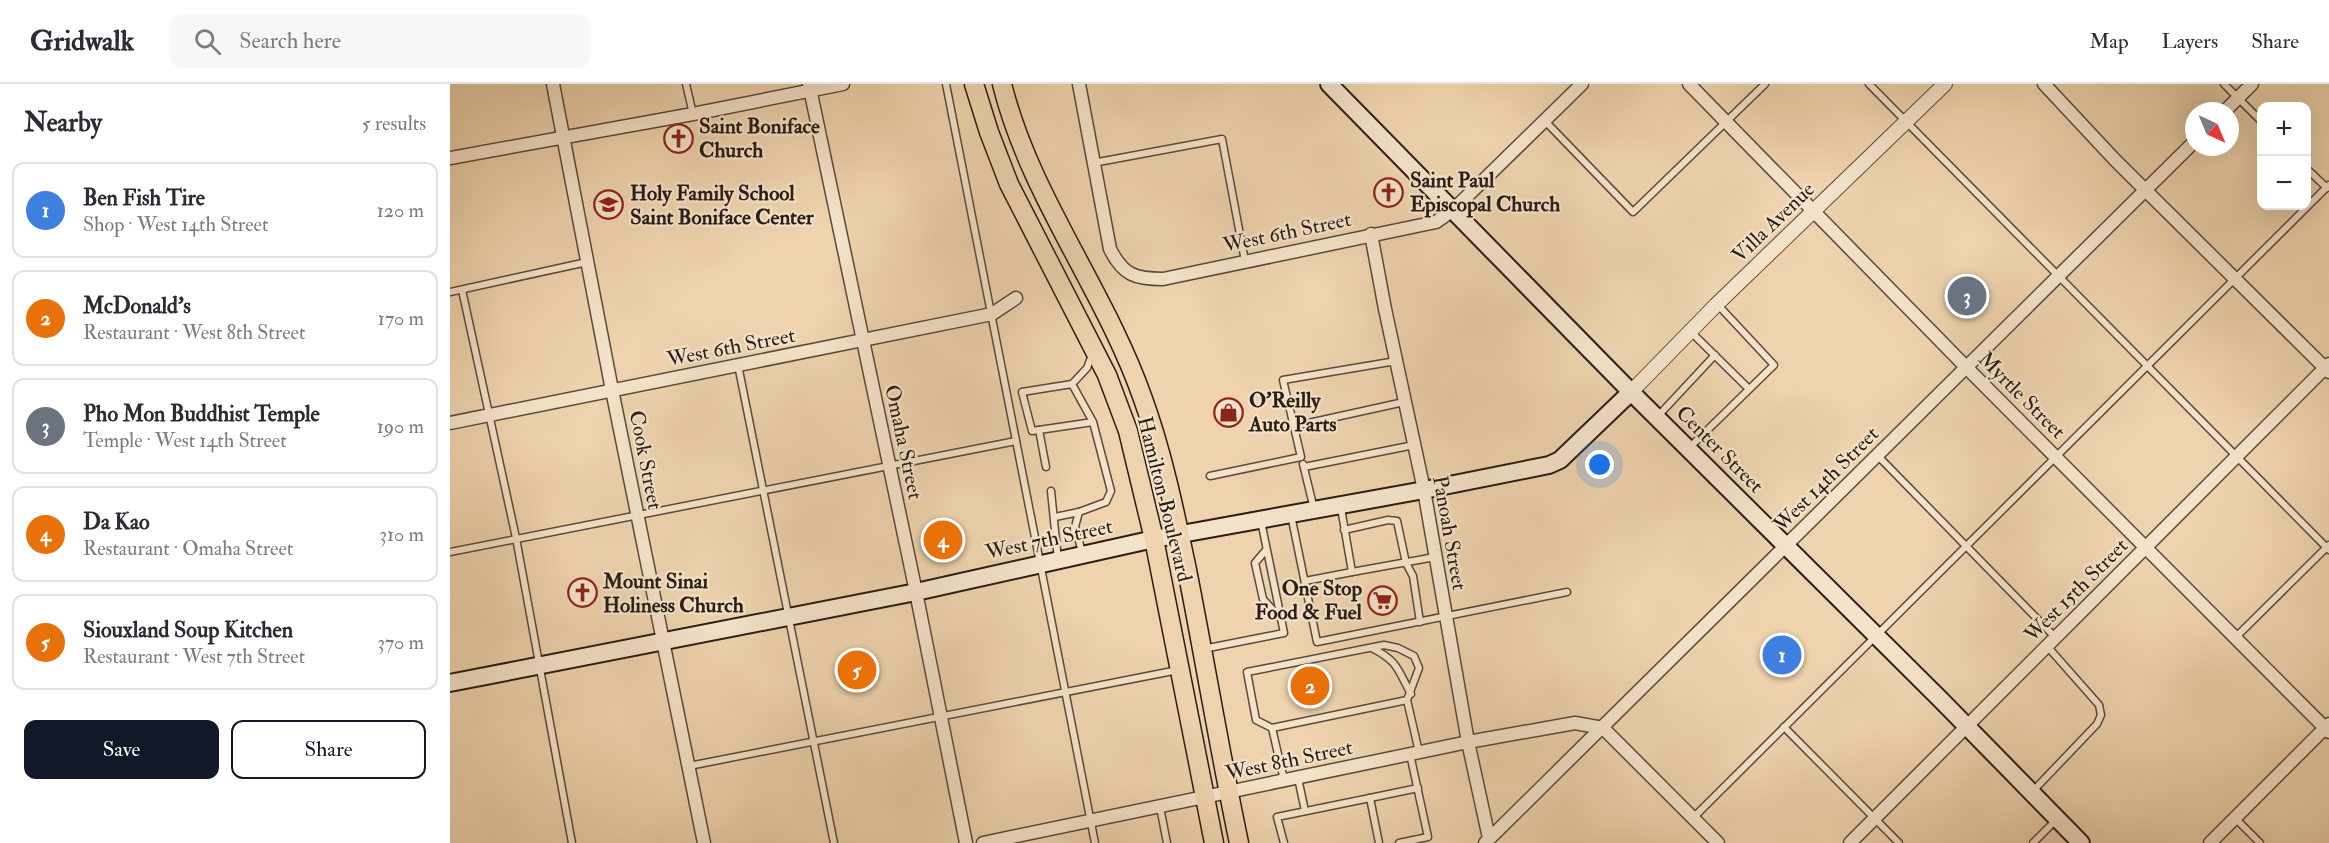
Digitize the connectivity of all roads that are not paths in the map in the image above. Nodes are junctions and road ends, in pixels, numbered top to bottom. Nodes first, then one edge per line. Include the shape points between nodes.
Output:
1 (553, 84) edge
2 (686, 84) edge
3 (843, 84) edge
4 (946, 84) edge
5 (974, 84) edge
6 (1002, 84) edge
7 (1079, 84) edge
8 (1329, 84) edge
9 (1582, 84) edge
10 (1689, 84) edge
11 (1766, 84) edge
12 (1869, 84) edge
13 (1945, 84) edge
14 (2044, 84) edge
15 (2224, 84) edge
16 (2252, 84) edge
17 (809, 87) edge
18 (2238, 99) junction
19 (2235, 102) edge
20 (693, 114) junction
21 (2257, 117) edge
22 (1544, 120) junction
23 (1727, 122) junction
24 (1906, 122) junction
25 (563, 137) junction
26 (2185, 151) edge
27 (450, 158) edge
28 (1093, 163) junction
29 (2311, 172) edge
30 (2328, 187) edge
31 (2145, 190) junction
32 (1453, 210) junction
33 (1815, 211) junction
34 (1371, 234) junction
35 (1245, 261) junction
36 (587, 262) junction
37 (2058, 277) junction
38 (2234, 280) junction
39 (462, 290) junction
40 (450, 292) edge
41 (1016, 298) dead end
42 (1718, 304) junction
43 (992, 314) junction
44 (1690, 332) junction
45 (864, 340) junction
46 (1094, 349) junction
47 (1715, 355) junction
48 (1396, 361) junction
49 (738, 365) junction
50 (1966, 367) junction
51 (2148, 367) junction
52 (2328, 368) edge
53 (1072, 384) junction
54 (1749, 389) junction
55 (612, 390) junction
56 (1631, 392) junction
57 (1404, 402) junction
58 (488, 416) junction
59 (1657, 417) junction
60 (1093, 422) junction
61 (450, 423) edge
62 (1295, 426) junction
63 (1039, 430) junction
64 (1016, 441) junction
65 (1414, 445) junction
66 (1688, 449) junction
67 (1877, 455) junction
68 (2236, 456) junction
69 (1301, 457) junction
70 (2056, 457) junction
71 (889, 465) junction
72 (1304, 466) junction
73 (1046, 467) dead end
74 (1210, 476) dead end
75 (762, 490) junction
76 (1424, 490) junction
77 (1051, 491) dead end
78 (1340, 506) junction
79 (1314, 511) junction
80 (1079, 512) junction
81 (1290, 515) junction
82 (638, 516) junction
83 (1055, 517) junction
84 (1261, 520) junction
85 (1344, 530) junction
86 (1179, 535) junction
87 (516, 538) junction
88 (1154, 539) junction
89 (1785, 546) junction
90 (1966, 546) junction
91 (2146, 547) junction
92 (2328, 547) edge
93 (1266, 550) junction
94 (450, 552) edge
95 (1083, 555) junction
96 (1380, 556) dead end
97 (1435, 557) junction
98 (1059, 561) junction
99 (1406, 563) junction
100 (1040, 565) junction
101 (1382, 566) junction
102 (1352, 572) junction
103 (1305, 581) junction
104 (916, 591) junction
105 (1567, 592) dead end
106 (789, 616) junction
107 (1445, 618) junction
108 (1281, 619) junction
109 (1420, 622) junction
110 (1876, 636) junction
111 (2236, 638) junction
112 (664, 641) junction
113 (2052, 642) junction
114 (1371, 647) junction
115 (1202, 649) junction
116 (538, 665) junction
117 (1179, 670) junction
118 (450, 683) edge
119 (1066, 692) junction
120 (1409, 697) junction
121 (941, 716) junction
122 (1785, 727) junction
123 (1272, 728) junction
124 (1603, 728) junction
125 (1967, 728) junction
126 (2328, 728) edge
127 (814, 742) junction
128 (1468, 742) junction
129 (1414, 754) junction
130 (689, 766) junction
131 (1298, 778) junction
132 (1284, 781) junction
133 (1418, 788) junction
134 (1229, 793) junction
135 (2031, 793) junction
136 (1205, 798) junction
137 (1370, 798) junction
138 (1160, 807) junction
139 (1305, 811) junction
140 (1693, 818) junction
141 (1875, 818) junction
142 (2235, 818) junction
143 (2058, 819) junction
144 (1090, 820) junction
145 (1487, 841) edge
146 (572, 843) edge
147 (704, 843) edge
148 (834, 843) edge
149 (966, 843) edge
150 (984, 843) edge
151 (1095, 843) edge
152 (1167, 843) edge
153 (1214, 843) edge
154 (1239, 843) edge
155 (1284, 843) edge
156 (1378, 843) edge
157 (1399, 843) edge
158 (1718, 843) edge
159 (1850, 843) edge
160 (1899, 843) edge
161 (2033, 843) edge
162 (2081, 843) edge
163 (2210, 843) edge
164 (2260, 843) edge

1 - 25 street, Cook Street
2 - 20 lane
3 - 17 street
4 - 43 lane
5 - 46 main road, Hamilton Boulevard via 1009,184
6 - 86 main road, Hamilton Boulevard via 1038,183 1133,370 1155,434
7 - 28 street
8 - 32 main road, Center Street
9 - 22 street, West 6th Street
10 - 23 street, Myrtle Street
11 - 23 lane
12 - 24 lane
13 - 24 street, Villa Avenue
14 - 31 street
15 - 18 lane
16 - 18 street
17 - 20 street
17 - 45 street, Omaha Street
18 - 19 street
18 - 21 lane
20 - 25 street
22 - 23 lane via 1633,212
22 - 32 street, West 6th Street
23 - 33 street, Myrtle Street
24 - 33 street, Villa Avenue
24 - 37 lane
25 - 27 street
25 - 36 street, Cook Street
26 - 31 street, West 14th Street
28 - 35 street, West 6th Street via 1110,249 1128,272 1141,279 1163,279
28 - 35 lane via 1222,139
29 - 30 lane
30 - 38 lane
31 - 37 street, West 14th Street
31 - 38 street
32 - 34 street, West 6th Street via 1436,222
32 - 56 main road, Center Street
33 - 42 street, Villa Avenue
33 - 50 street, Myrtle Street
34 - 35 street, West 6th Street
34 - 48 street, Panoah Street
36 - 39 lane
36 - 55 street, Cook Street
37 - 50 street, West 14th Street
37 - 51 lane
38 - 51 lane
38 - 52 street
39 - 40 lane
39 - 58 lane
41 - 43 street, West 6th Street
42 - 44 street, Villa Avenue
42 - 54 lane via 1774,365
43 - 45 street, West 6th Street
43 - 64 lane
44 - 47 lane
44 - 56 street, Villa Avenue
45 - 49 street, West 6th Street
45 - 71 street, Omaha Street
46 - 53 lane via 1087,368
46 - 88 main road, Hamilton Boulevard via 1128,431
47 - 54 lane
47 - 59 lane
48 - 57 street, Panoah Street
48 - 62 lane via 1283,380
49 - 55 street, West 6th Street
49 - 75 lane
50 - 67 street, West 14th Street
50 - 70 street, Myrtle Street
51 - 68 lane
51 - 70 lane
52 - 68 street, West 15th Street
53 - 60 lane
53 - 63 lane via 1022,392 1032,431
54 - 66 lane
55 - 58 street, West 6th Street
55 - 82 street, Cook Street
56 - 59 main road, Center Street
56 - 76 main road, West 7th Street via 1560,460
57 - 62 lane
57 - 65 street, Panoah Street
58 - 61 street, West 6th Street
58 - 87 lane
59 - 66 main road, Center Street
60 - 63 lane
60 - 80 lane via 1111,492 1106,502
62 - 69 lane
63 - 73 lane
64 - 71 lane
64 - 100 lane
65 - 72 lane
65 - 76 street, Panoah Street
66 - 89 main road, Center Street
67 - 89 street, West 14th Street
67 - 90 lane
68 - 91 street, West 15th Street
68 - 92 lane
69 - 72 lane
69 - 74 lane
70 - 90 lane
70 - 91 street, Myrtle Street
71 - 75 lane
71 - 104 street, Omaha Street
72 - 79 lane
75 - 82 lane
75 - 106 lane
76 - 78 main road, West 7th Street
76 - 97 street, Panoah Street
77 - 83 lane
78 - 79 main road, West 7th Street
78 - 85 lane
79 - 81 main road, West 7th Street
80 - 83 lane
80 - 95 lane via 1075,527
81 - 84 main road, West 7th Street
81 - 103 lane
82 - 87 lane
82 - 112 street, Cook Street
83 - 98 lane
84 - 86 main road, West 7th Street
84 - 93 lane
85 - 99 lane via 1397,521
85 - 102 lane
86 - 88 main road, West 7th Street
86 - 115 main road, Hamilton Boulevard
87 - 94 lane
87 - 116 lane
88 - 95 main road, West 7th Street
88 - 117 main road, Hamilton Boulevard
89 - 110 main road, Center Street
89 - 124 street, West 14th Street
90 - 110 lane
90 - 113 lane
91 - 111 street, Myrtle Street
91 - 113 street, West 15th Street
92 - 111 lane
93 - 108 lane
93 - 108 lane via 1255,563 1263,599
95 - 98 main road, West 7th Street
96 - 101 lane
97 - 99 lane
97 - 107 street, Panoah Street
98 - 100 main road, West 7th Street
99 - 101 lane
99 - 109 lane via 1413,576
100 - 104 main road, West 7th Street
100 - 119 lane
101 - 102 lane
102 - 103 lane
103 - 109 lane via 1317,642
104 - 106 main road, West 7th Street
104 - 121 street, Omaha Street
105 - 107 lane
106 - 112 main road, West 7th Street
106 - 127 lane
107 - 109 lane
107 - 128 street, Panoah Street
108 - 115 lane via 1284,633
110 - 122 lane
110 - 125 main road, Center Street
111 - 126 street, Myrtle Street
112 - 116 main road, West 7th Street
112 - 130 street, Cook Street
113 - 125 street, West 15th Street
113 - 135 lane via 2099,705 2102,715
114 - 120 lane via 1396,664
114 - 120 lane via 1384,645 1414,656 1419,668
114 - 123 lane via 1247,672 1256,720
115 - 134 main road, Hamilton Boulevard
116 - 118 main road, West 7th Street
116 - 146 lane
117 - 119 lane
117 - 136 main road, Hamilton Boulevard
119 - 121 lane
119 - 144 lane
120 - 123 lane
120 - 129 lane
121 - 127 lane
121 - 149 street, Omaha Street
122 - 140 lane
122 - 141 lane
123 - 132 lane
124 - 128 street, West 8th Street via 1575,723
124 - 140 street
124 - 145 street, West 14th Street
125 - 135 main road, Center Street
125 - 141 street, West 15th Street
126 - 142 street
127 - 130 lane
127 - 148 lane
128 - 129 street, West 8th Street
128 - 145 street, Panoah Street
129 - 131 street, West 8th Street
129 - 133 lane
130 - 147 street, Cook Street
131 - 132 street, West 8th Street
131 - 139 lane
132 - 134 street, West 8th Street
133 - 137 lane
133 - 157 lane via 1428,837
134 - 136 street, West 8th Street
134 - 154 main road, Hamilton Boulevard
135 - 143 main road, Center Street
136 - 138 street, West 8th Street
136 - 153 main road, Hamilton Boulevard
137 - 139 lane
137 - 156 lane
138 - 144 street, West 8th Street
138 - 152 lane
139 - 155 lane via 1277,817
140 - 158 street
141 - 159 street, West 15th Street
141 - 160 lane
142 - 163 street
142 - 164 lane
143 - 161 lane
143 - 162 main road, Center Street
144 - 150 street, West 8th Street
144 - 151 lane

